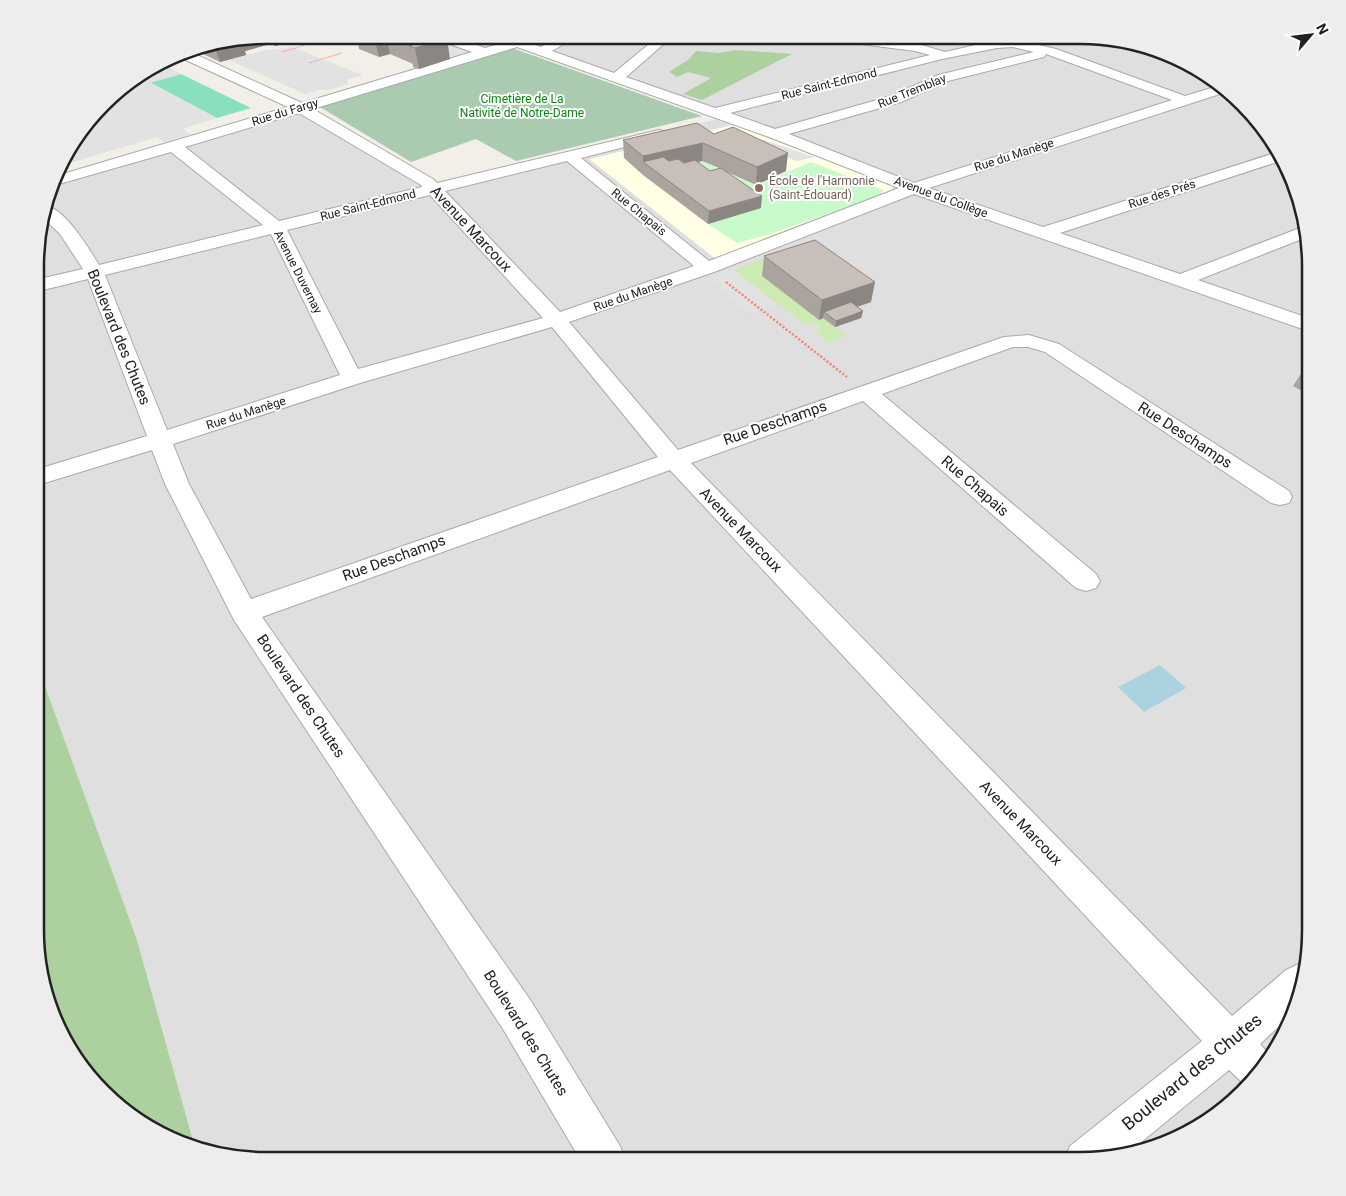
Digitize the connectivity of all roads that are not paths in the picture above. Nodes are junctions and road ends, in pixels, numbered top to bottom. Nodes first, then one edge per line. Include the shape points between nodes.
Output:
1 (461, 44) edge
2 (509, 44) edge
3 (522, 44) edge
4 (556, 44) edge
5 (657, 44) edge
6 (892, 44) edge
7 (997, 44) edge
8 (1017, 44) edge
9 (542, 51) junction
10 (483, 52) junction
11 (1052, 52) junction
12 (944, 56) junction
13 (191, 57) edge
14 (616, 78) junction
15 (1216, 90) edge
16 (1184, 100) junction
17 (300, 107) junction
18 (720, 115) junction
19 (699, 124) edge
20 (671, 131) edge
21 (774, 134) junction
22 (174, 146) junction
23 (570, 156) junction
24 (1274, 158) edge
25 (62, 180) edge
26 (916, 189) junction
27 (433, 190) junction
28 (50, 214) edge
29 (277, 228) junction
30 (1043, 233) junction
31 (1300, 234) edge
32 (707, 268) junction
33 (94, 271) junction
34 (1182, 280) junction
35 (44, 284) edge
36 (556, 320) junction
37 (1302, 323) edge
38 (352, 378) junction
39 (865, 391) junction
40 (160, 440) junction
41 (673, 459) junction
42 (44, 475) edge
43 (1280, 497) dead end
44 (1086, 581) dead end
45 (244, 612) junction
46 (1295, 986) edge
47 (1231, 1042) junction
48 (1255, 1068) edge
49 (600, 1152) edge
50 (1095, 1152) edge

1 - 10 street
2 - 10 street, Rue du Fargy
3 - 9 street, Avenue du Collège
4 - 9 street
5 - 14 street
6 - 12 street via 930,50
7 - 12 street, Rue Saint-Edmond
8 - 11 street, Rue Saint-Edmond
9 - 14 street, Avenue du Collège
10 - 17 street, Rue du Fargy
11 - 16 street, Rue Saint-Edmond
11 - 21 street, Rue Tremblay via 943,78 896,100
12 - 18 street, Rue Saint-Edmond
13 - 17 street, Avenue Marcoux
14 - 18 street, Avenue du Collège
15 - 16 street, Rue du Manège
16 - 26 street, Rue du Manège via 938,179
17 - 22 street, Rue du Fargy
17 - 27 street, Avenue Marcoux via 427,182
18 - 19 street, Rue Saint-Edmond
18 - 21 street, Avenue du Collège
20 - 23 street, Rue Saint-Edmond
21 - 26 street, Avenue du Collège
22 - 25 street, Rue du Fargy
22 - 29 street, Avenue Duvernay
23 - 27 street, Rue Saint-Edmond
23 - 32 street, Rue Chapais
24 - 30 street, Rue des Prés
26 - 30 street, Avenue du Collège
26 - 32 street, Rue du Manège
27 - 29 street, Rue Saint-Edmond
27 - 36 street, Avenue Marcoux
28 - 33 street, Boulevard des Chutes via 78,244
29 - 33 street, Rue Saint-Edmond
29 - 38 street, Avenue Duvernay
30 - 34 street, Avenue du Collège
31 - 34 street
32 - 36 street, Rue du Manège
33 - 35 street, Rue Saint-Edmond
33 - 40 street, Boulevard des Chutes
34 - 37 street, Avenue du Collège
36 - 38 street, Rue du Manège
36 - 41 street, Avenue Marcoux
38 - 40 street, Rue du Manège
39 - 41 street, Rue Deschamps
39 - 43 street, Rue Deschamps via 1010,341 1029,341 1052,348
39 - 44 street, Rue Chapais
40 - 42 street, Rue du Manège
40 - 45 street, Boulevard des Chutes via 177,484
41 - 45 street, Rue Deschamps
41 - 47 street, Avenue Marcoux
45 - 49 street, Boulevard des Chutes via 517,1015
46 - 47 street, Boulevard des Chutes
47 - 48 street, Avenue Marcoux
47 - 50 street, Boulevard des Chutes

